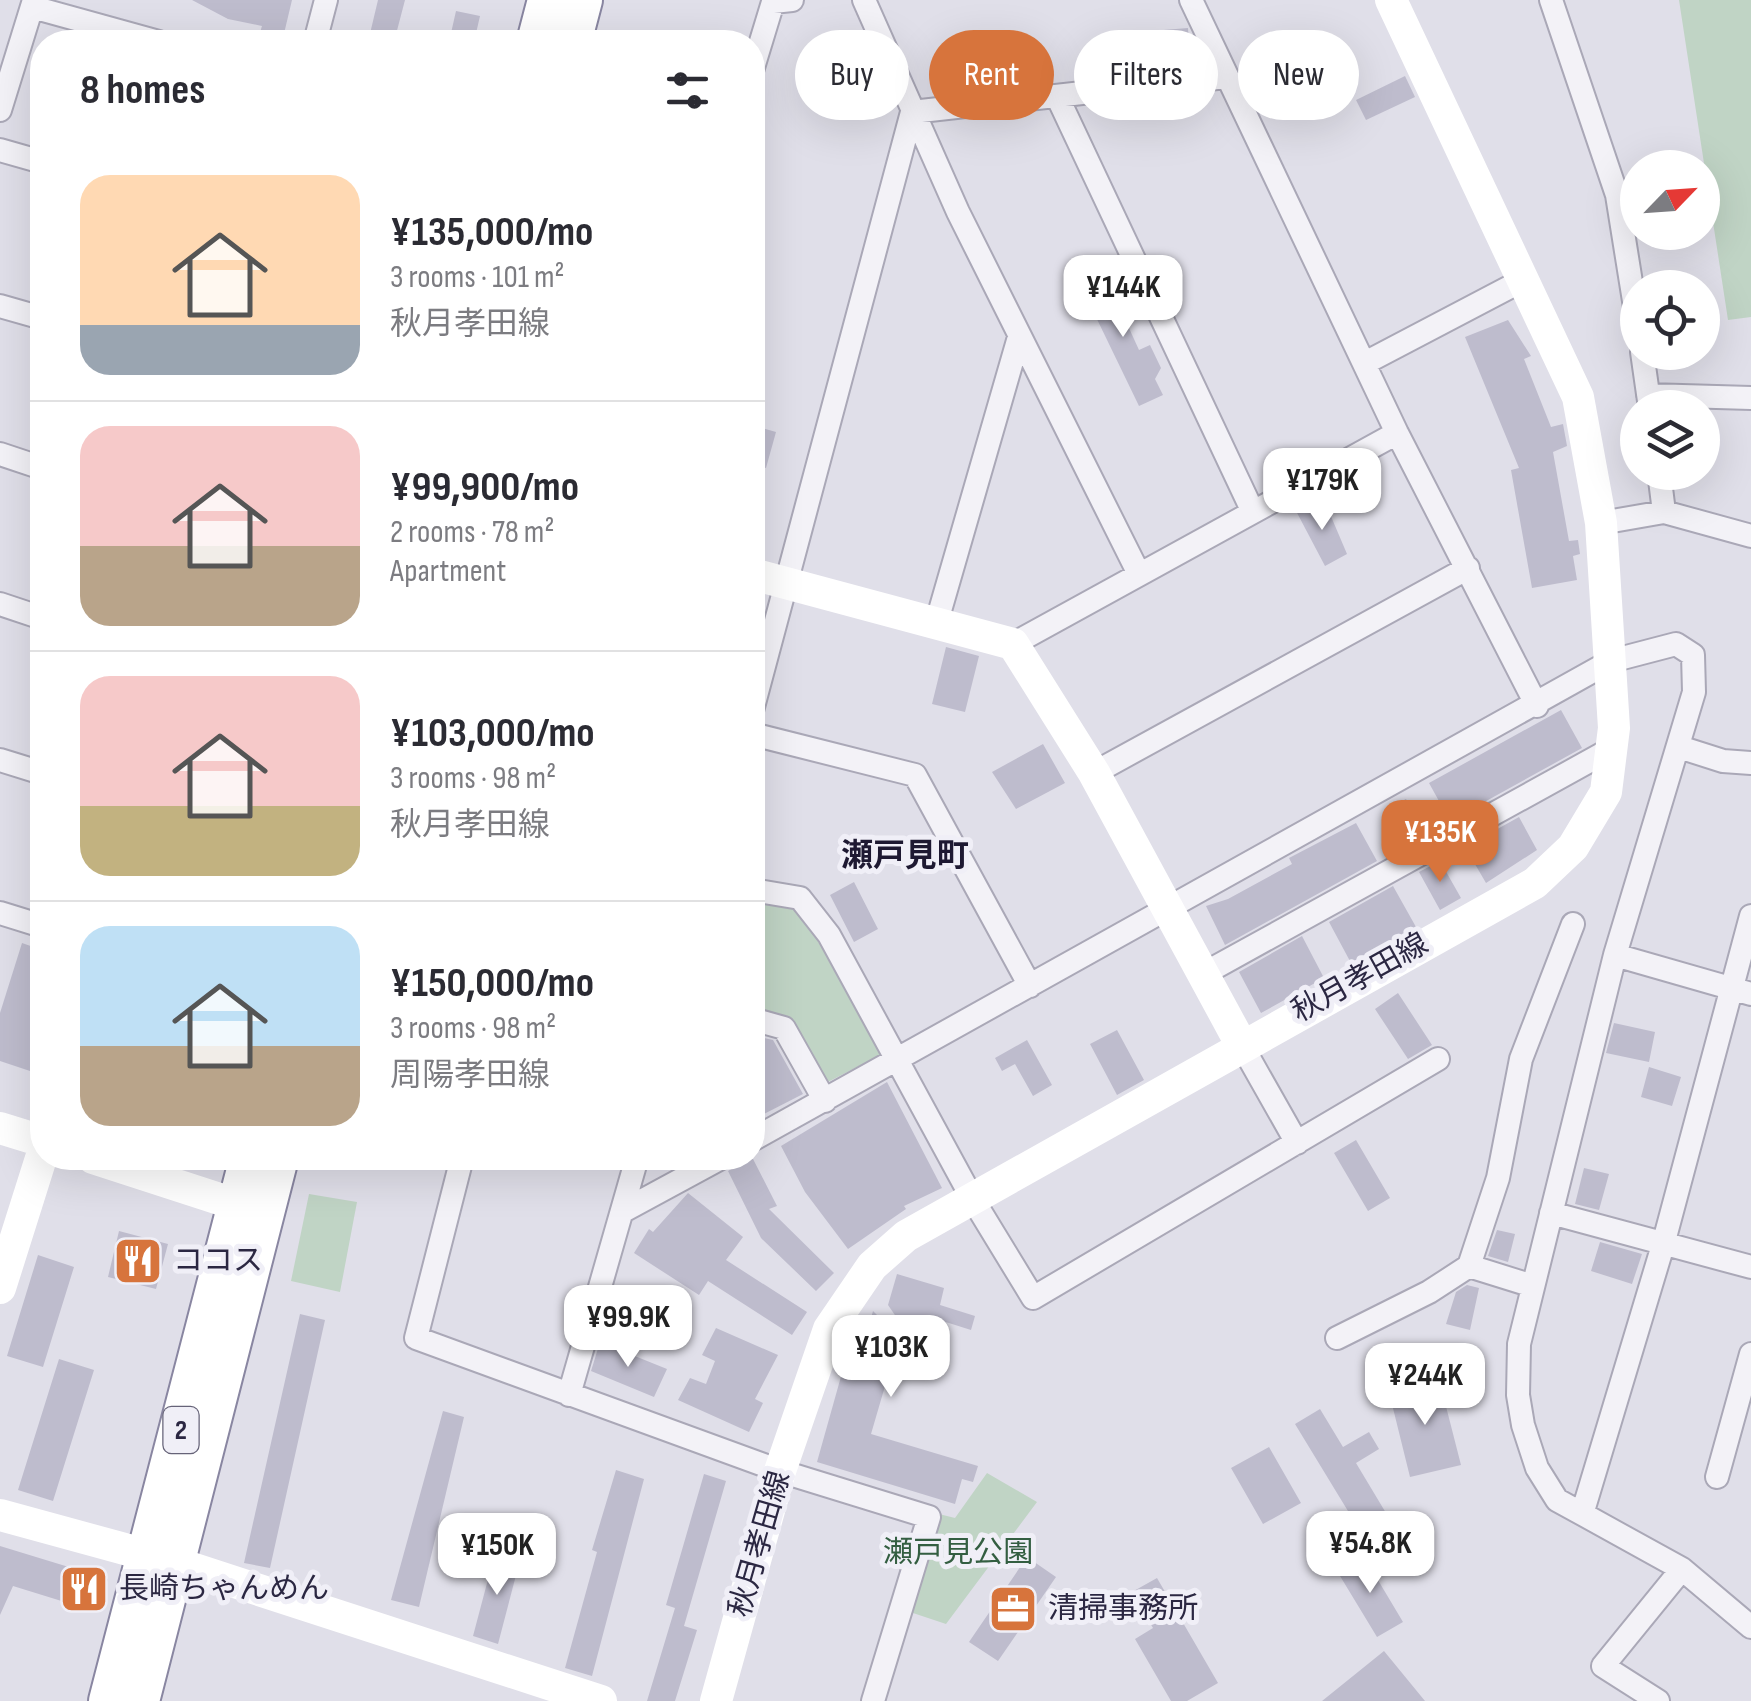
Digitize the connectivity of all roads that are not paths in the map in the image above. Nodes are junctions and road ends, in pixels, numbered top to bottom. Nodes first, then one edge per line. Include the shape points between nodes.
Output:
1 (326, 0) edge
2 (548, 0) edge
3 (582, 0) edge
4 (792, 0) edge
5 (864, 0) edge
6 (1191, 0) edge
7 (1390, 0) edge
8 (1551, 0) edge
9 (33, 3) edge
10 (121, 30) edge
11 (318, 30) edge
12 (540, 30) edge
13 (574, 30) edge
14 (764, 30) edge
15 (1226, 77) junction
16 (1058, 96) junction
17 (0, 110) edge
18 (912, 112) junction
19 (0, 150) edge
20 (30, 159) edge
21 (1629, 270) edge
22 (1525, 279) junction
23 (0, 306) edge
24 (30, 315) edge
25 (1019, 337) junction
26 (1365, 363) junction
27 (1751, 398) edge
28 (1720, 399) edge
29 (1397, 433) junction
30 (0, 454) edge
31 (30, 464) edge
32 (1661, 490) edge
33 (1252, 510) junction
34 (1664, 512) junction
35 (1601, 523) junction
36 (1751, 536) edge
37 (1468, 568) junction
38 (1138, 574) junction
39 (765, 577) edge
40 (786, 581) junction
41 (0, 604) edge
42 (30, 614) edge
43 (937, 621) junction
44 (1013, 644) junction
45 (1611, 660) junction
46 (765, 661) edge
47 (1537, 706) junction
48 (765, 737) edge
49 (1678, 746) junction
50 (1612, 748) junction
51 (0, 760) edge
52 (1751, 764) edge
53 (30, 769) edge
54 (1094, 774) junction
55 (765, 892) edge
56 (1167, 910) junction
57 (0, 913) edge
58 (1751, 916) edge
59 (30, 922) edge
60 (1573, 924) dead end
61 (1615, 956) junction
62 (1205, 974) junction
63 (1030, 986) junction
64 (1741, 991) edge
65 (765, 1023) edge
66 (1241, 1044) junction
67 (896, 1057) junction
68 (1438, 1059) dead end
69 (825, 1100) junction
70 (0, 1128) edge
71 (765, 1133) edge
72 (30, 1138) edge
73 (1297, 1144) junction
74 (37, 1170) edge
75 (130, 1170) edge
76 (247, 1170) edge
77 (275, 1170) edge
78 (459, 1170) edge
79 (634, 1170) edge
80 (699, 1170) edge
81 (972, 1198) junction
82 (238, 1205) junction
83 (625, 1210) junction
84 (1551, 1213) junction
85 (1662, 1244) junction
86 (1469, 1266) junction
87 (1751, 1267) edge
88 (1533, 1286) junction
89 (0, 1288) edge
90 (1337, 1338) dead end
91 (1751, 1354) edge
92 (569, 1395) junction
93 (780, 1471) junction
94 (1717, 1477) dead end
95 (1583, 1512) junction
96 (0, 1515) edge
97 (162, 1559) junction
98 (1682, 1569) junction
99 (1751, 1627) edge
100 (108, 1701) edge
101 (139, 1701) edge
102 (601, 1701) edge
103 (716, 1701) edge
104 (873, 1701) edge
105 (1658, 1701) edge

1 - 11 street
2 - 12 highway
3 - 13 highway
4 - 14 street via 772,2
5 - 18 street
6 - 15 street
7 - 22 street, 秋月孝田線
8 - 21 street via 1617,195
9 - 10 street
9 - 17 street
15 - 16 street
15 - 26 street
16 - 18 street
16 - 33 street
18 - 25 street
18 - 40 street
19 - 20 street
22 - 26 street
22 - 35 street, 秋月孝田線 via 1578,398
23 - 24 street
25 - 38 street
25 - 43 street
26 - 29 street
27 - 28 street
29 - 33 street
29 - 37 street
30 - 31 street
32 - 34 street
33 - 38 street
34 - 35 street
34 - 36 street
35 - 45 street, 秋月孝田線
37 - 47 street
37 - 54 street
38 - 44 street
39 - 40 street
40 - 43 street
40 - 46 street
41 - 42 street
43 - 44 street
44 - 54 street
45 - 47 street
45 - 49 street via 1676,644 1693,656 1694,692
45 - 50 street, 秋月孝田線
47 - 56 street
48 - 63 street via 915,775
49 - 52 street
49 - 61 street
50 - 62 street
50 - 66 street, 秋月孝田線 via 1606,792 1573,847 1535,882
51 - 53 street
54 - 56 street
55 - 67 street via 800,898 829,935
56 - 62 street
56 - 63 street
57 - 59 street
58 - 64 street
60 - 86 street via 1521,1059 1498,1178
61 - 64 street
61 - 84 street
62 - 66 street
63 - 67 street
64 - 85 street
65 - 69 street via 784,1028
66 - 73 street
66 - 81 street, 秋月孝田線
67 - 69 street
67 - 81 street
68 - 73 street
69 - 71 street
70 - 72 street
73 - 81 street via 1033,1298
74 - 89 street
75 - 82 street
76 - 82 highway, 2
77 - 97 highway, 2
78 - 92 street via 416,1338
79 - 83 street
80 - 83 street
81 - 93 street, 秋月孝田線 via 906,1236 848,1296
82 - 97 highway, 2
83 - 92 street
84 - 85 street
84 - 88 street
85 - 87 street
85 - 95 street
86 - 88 street
86 - 90 street
88 - 95 street via 1517,1368 1523,1426 1557,1500
91 - 94 street
92 - 93 street
93 - 103 street, 秋月孝田線
93 - 104 street via 929,1517
95 - 98 street
96 - 97 street
97 - 100 highway, 2
97 - 101 highway, 2
97 - 102 street
98 - 99 street
98 - 105 street via 1603,1666

